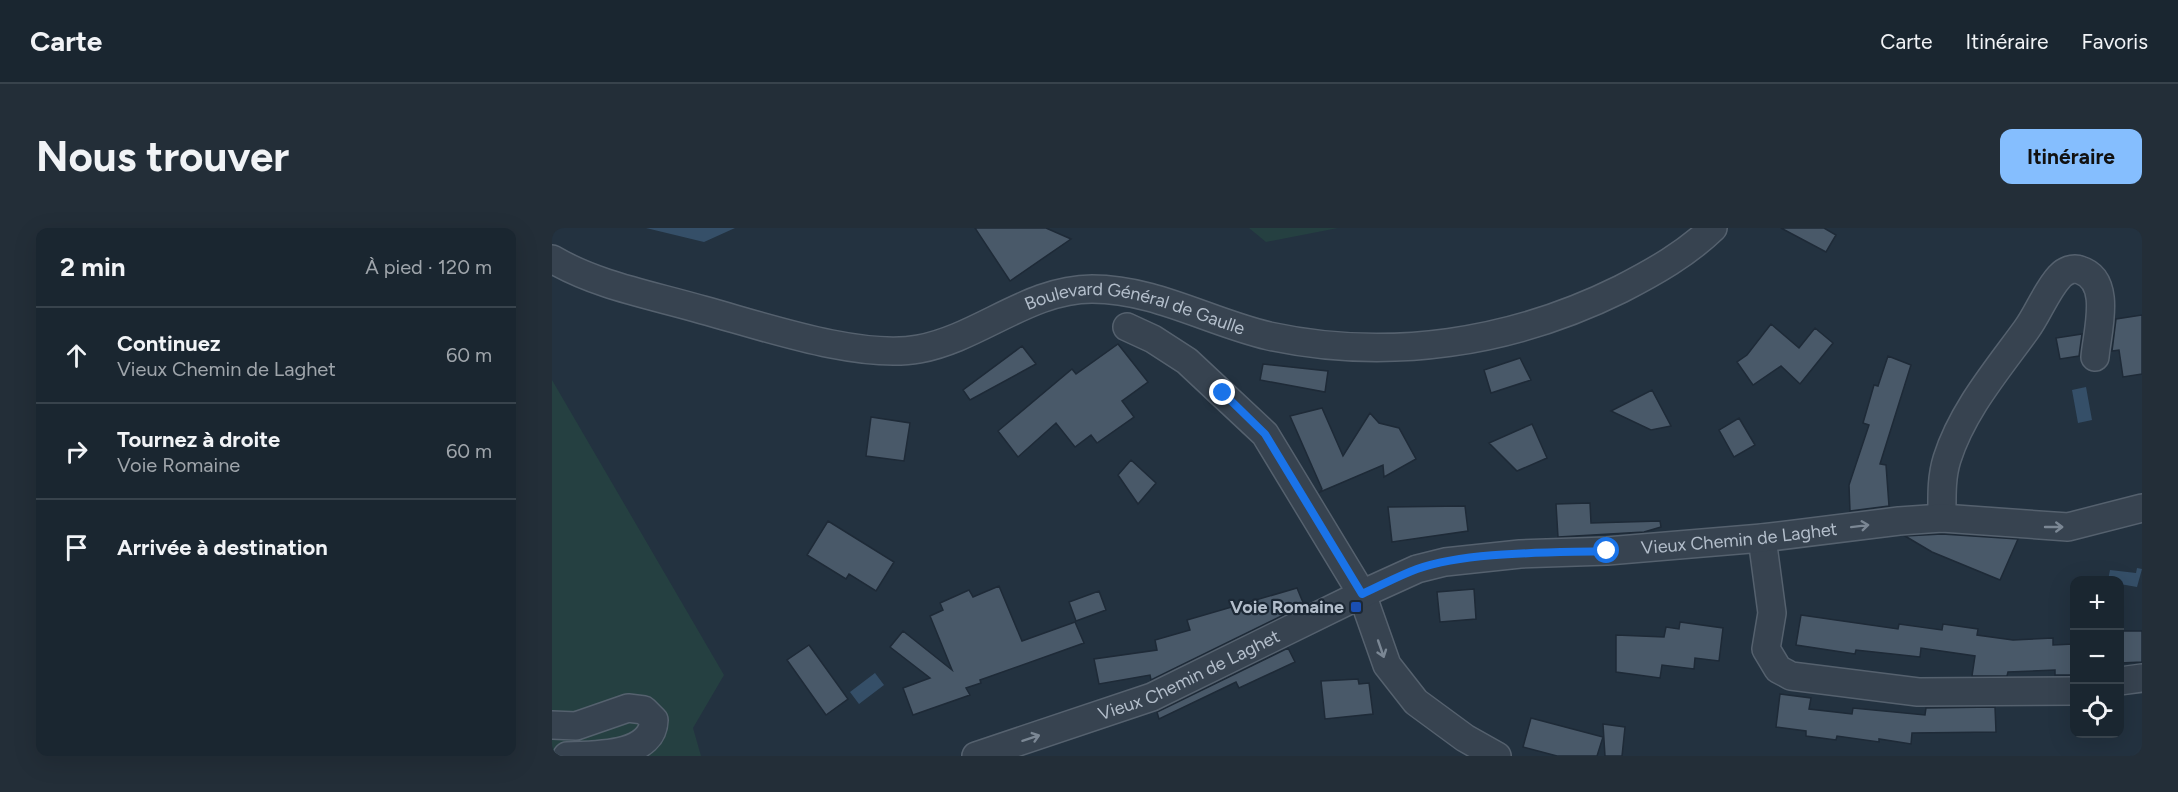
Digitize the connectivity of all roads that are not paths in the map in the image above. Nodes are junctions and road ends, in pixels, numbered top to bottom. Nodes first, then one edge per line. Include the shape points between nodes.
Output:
1 (1713, 228) edge
2 (552, 259) edge
3 (1127, 327) dead end
4 (2095, 357) dead end
5 (2142, 508) edge
6 (1942, 518) junction
7 (1762, 538) junction
8 (1362, 594) junction
9 (2142, 678) edge
10 (2124, 680) edge
11 (2070, 691) edge
12 (552, 725) edge
13 (552, 754) edge
14 (562, 756) edge
15 (567, 756) edge
16 (976, 756) edge
17 (1497, 756) edge

1 - 2 street, Boulevard Général de Gaulle via 1656,272 1581,309 1514,331 1450,344 1372,349 1267,336 1137,294 1090,289 1036,301 977,329 920,349 863,350 592,279
3 - 8 street via 1187,361 1265,434
4 - 6 street via 2101,298 2097,284 2079,269 2066,271 1988,383 1954,443 1942,482
6 -> 5 street, Vieux Chemin de Laghet via 2068,527
7 -> 6 street, Vieux Chemin de Laghet
7 - 8 street, Vieux Chemin de Laghet via 1444,562 1417,569
7 - 11 street via 1772,613 1766,649 1778,669 1791,676 1918,692
16 -> 8 street, Vieux Chemin de Laghet via 1152,697
8 -> 17 street via 1387,665 1416,702
9 - 10 street
12 - 15 street via 576,726 628,708 644,710 654,720 654,732 648,742 630,750
13 - 14 street

